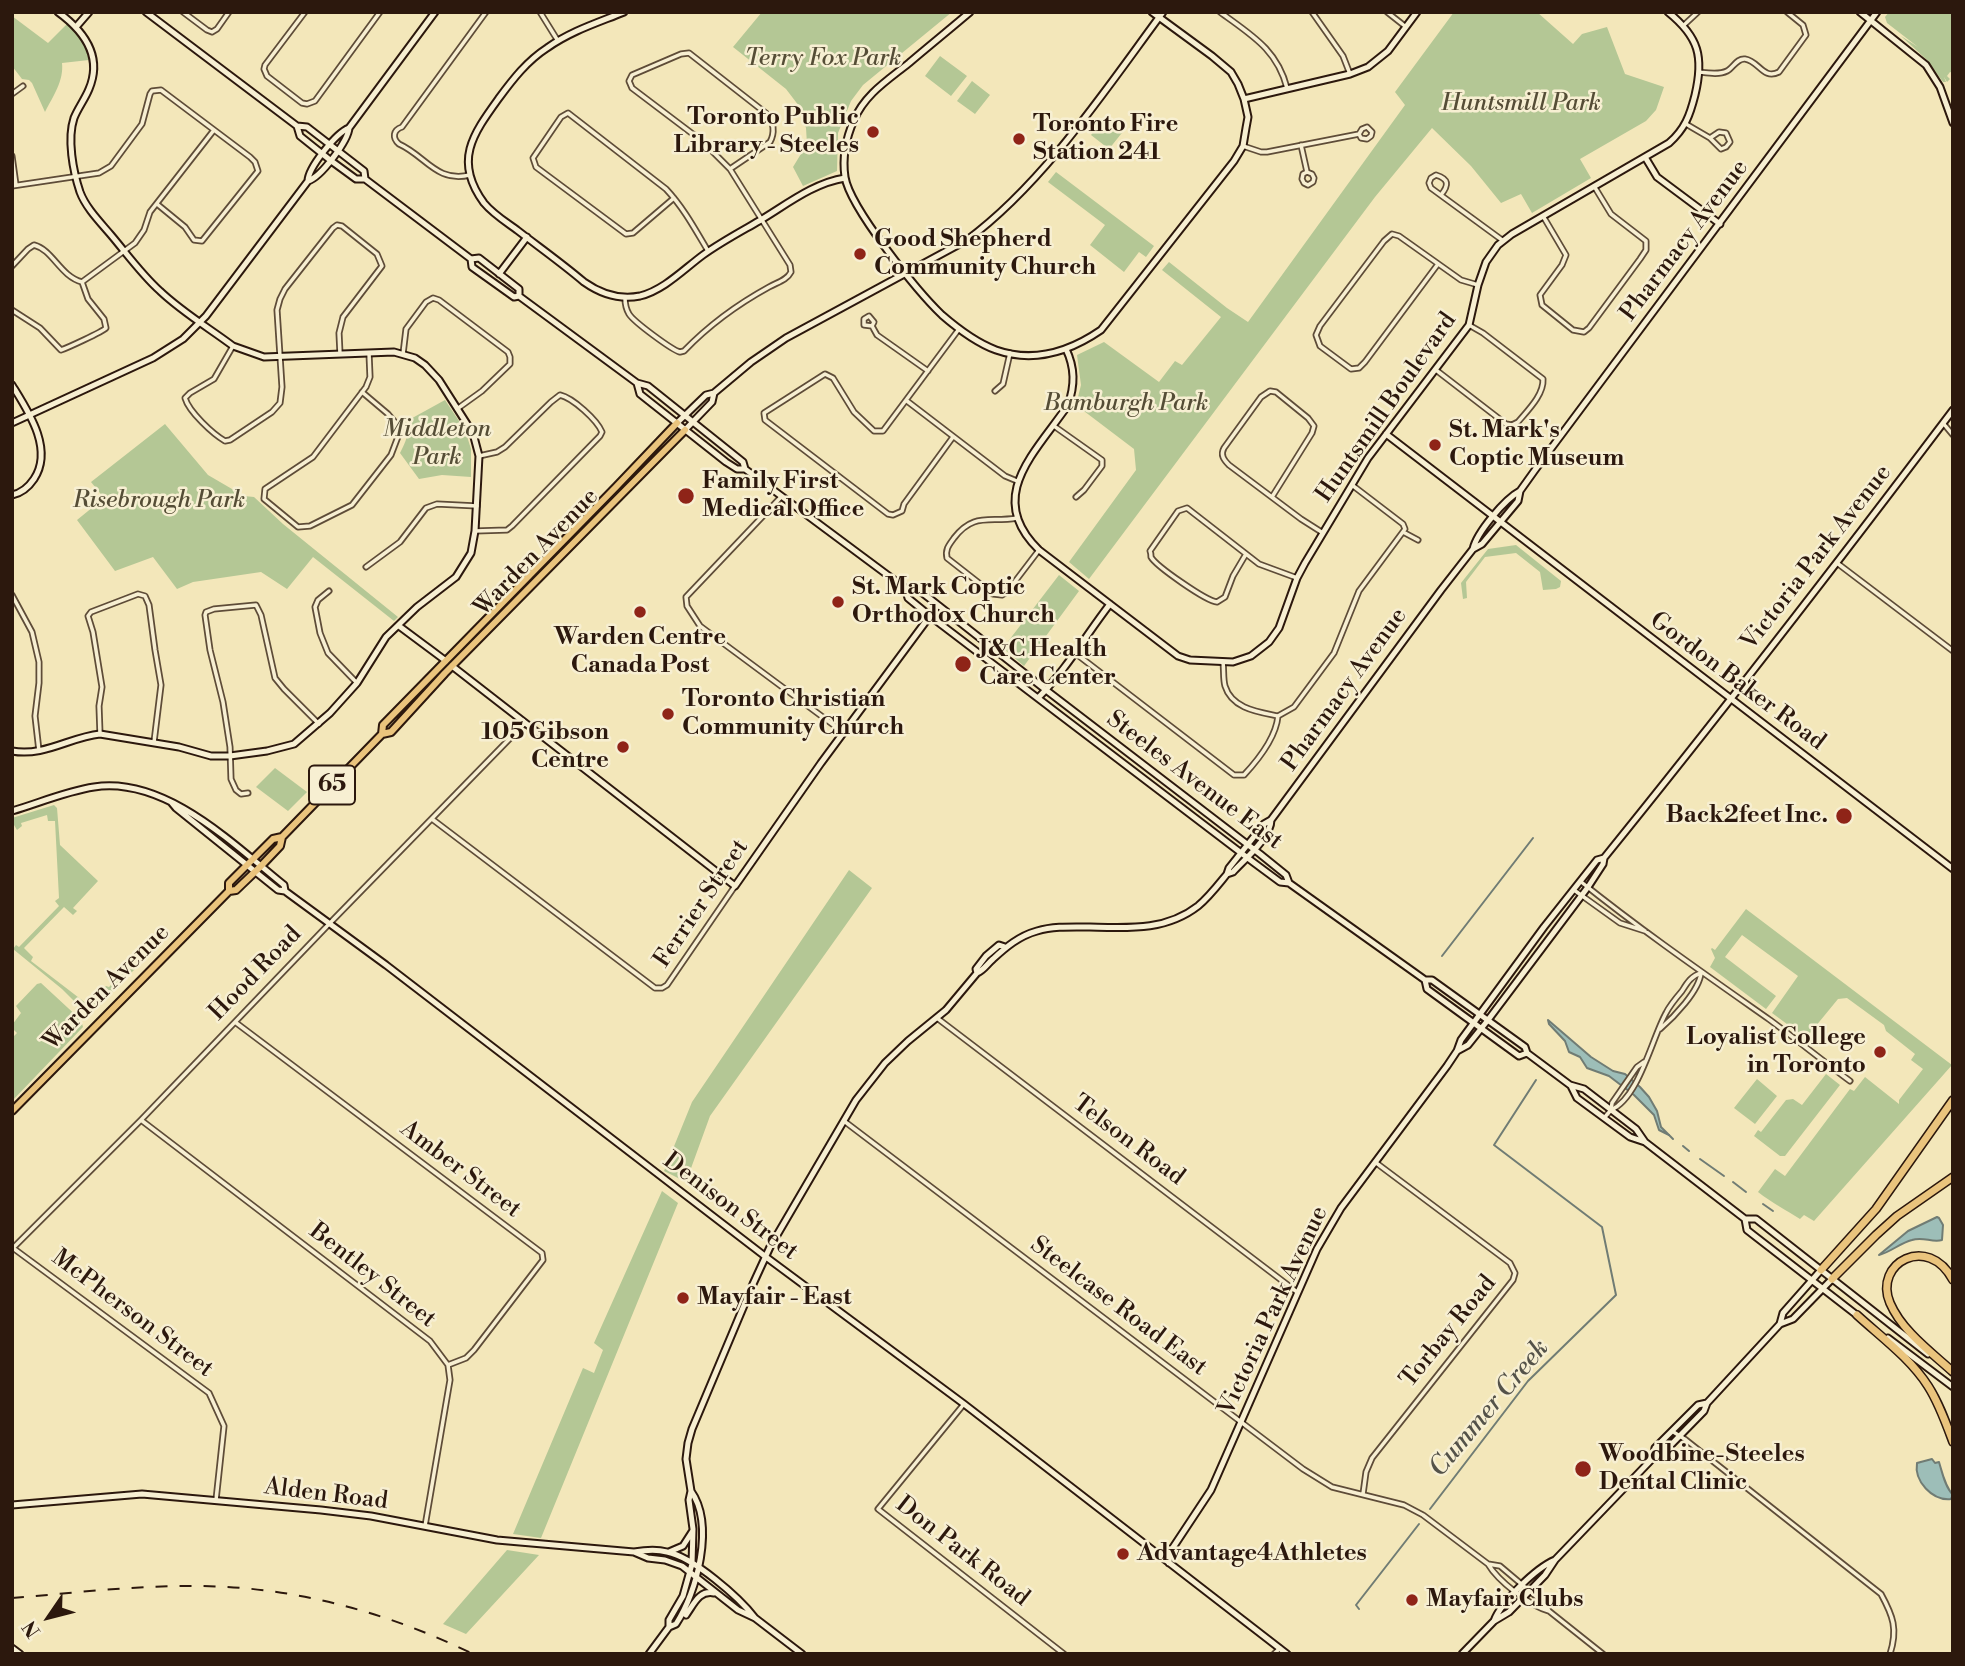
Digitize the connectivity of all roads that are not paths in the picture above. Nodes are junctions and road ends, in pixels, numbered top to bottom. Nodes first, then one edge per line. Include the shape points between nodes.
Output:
1 (58, 12) edge
2 (89, 12) edge
3 (146, 12) edge
4 (183, 12) edge
5 (229, 12) edge
6 (304, 12) edge
7 (380, 12) edge
8 (435, 12) edge
9 (486, 12) edge
10 (540, 12) edge
11 (624, 12) edge
12 (970, 12) edge
13 (1153, 12) edge
14 (1220, 12) edge
15 (1312, 12) edge
16 (1387, 12) edge
17 (1417, 12) edge
18 (1668, 12) edge
19 (1698, 12) edge
20 (1787, 12) edge
21 (1860, 12) edge
22 (1877, 12) edge
23 (608, 15) edge
24 (1161, 15) edge
25 (1871, 21) junction
26 (1684, 25) junction
27 (76, 27) junction
28 (1406, 27) junction
29 (558, 41) junction
30 (1699, 72) junction
31 (1350, 74) junction
32 (23, 86) dead end
33 (1287, 88) junction
34 (12, 94) edge
35 (1244, 99) junction
36 (1953, 123) edge
37 (1686, 124) junction
38 (297, 126) junction
39 (349, 128) junction
40 (214, 130) junction
41 (1359, 134) dead end
42 (1710, 138) junction
43 (330, 145) junction
44 (1301, 145) junction
45 (1242, 146) junction
46 (337, 151) junction
47 (323, 154) junction
48 (12, 156) edge
49 (1645, 157) junction
50 (330, 160) junction
51 (730, 169) junction
52 (1307, 172) dead end
53 (471, 175) junction
54 (76, 176) junction
55 (845, 178) junction
56 (365, 179) junction
57 (308, 181) junction
58 (14, 186) edge
59 (1594, 186) junction
60 (1441, 195) junction
61 (674, 198) junction
62 (156, 204) junction
63 (1543, 215) junction
64 (761, 220) junction
65 (1720, 224) junction
66 (527, 237) junction
67 (1502, 240) junction
68 (125, 251) junction
69 (708, 251) junction
70 (471, 259) junction
71 (1438, 264) junction
72 (12, 266) edge
73 (906, 273) junction
74 (500, 274) junction
75 (82, 282) junction
76 (494, 282) junction
77 (1478, 285) junction
78 (520, 296) junction
79 (625, 298) junction
80 (12, 310) edge
81 (201, 322) junction
82 (1469, 325) junction
83 (872, 326) dead end
84 (960, 328) junction
85 (233, 346) junction
86 (1066, 349) junction
87 (369, 353) junction
88 (1010, 353) junction
89 (340, 354) junction
90 (403, 354) junction
91 (279, 357) junction
92 (1436, 370) junction
93 (928, 371) junction
94 (637, 383) junction
95 (12, 385) edge
96 (995, 391) dead end
97 (362, 392) junction
98 (715, 393) junction
99 (907, 401) junction
100 (457, 409) junction
101 (1953, 410) edge
102 (685, 414) junction
103 (29, 415) junction
104 (694, 421) junction
105 (12, 423) edge
106 (677, 423) junction
107 (1943, 423) junction
108 (1054, 426) junction
109 (685, 430) junction
110 (1386, 434) junction
111 (1953, 435) edge
112 (953, 437) junction
113 (479, 456) junction
114 (745, 469) junction
115 (1017, 481) junction
116 (1352, 485) junction
117 (1520, 491) junction
118 (12, 495) edge
119 (781, 497) junction
120 (1076, 497) dead end
121 (1272, 497) junction
122 (477, 506) junction
123 (1494, 517) junction
124 (1017, 518) junction
125 (1500, 522) junction
126 (475, 531) junction
127 (1404, 532) junction
128 (1323, 533) junction
129 (1418, 540) dead end
130 (1473, 549) junction
131 (1039, 550) junction
132 (1246, 554) junction
133 (1837, 564) junction
134 (366, 567) dead end
135 (1297, 578) junction
136 (905, 588) junction
137 (329, 591) dead end
138 (12, 595) edge
139 (510, 597) junction
140 (1110, 604) junction
141 (938, 605) junction
142 (512, 606) junction
143 (930, 616) junction
144 (399, 626) junction
145 (1953, 651) edge
146 (1075, 653) junction
147 (1223, 662) junction
148 (449, 664) junction
149 (357, 683) junction
150 (1046, 690) junction
151 (1038, 698) junction
152 (1730, 699) junction
153 (1278, 716) junction
154 (525, 723) junction
155 (319, 724) junction
156 (843, 732) junction
157 (100, 734) junction
158 (154, 742) junction
159 (12, 751) edge
160 (39, 751) junction
161 (230, 756) junction
162 (248, 793) dead end
163 (171, 802) junction
164 (12, 811) edge
165 (432, 819) junction
166 (1271, 820) junction
167 (282, 837) junction
168 (1248, 844) junction
169 (1254, 849) junction
170 (1241, 853) junction
171 (1247, 858) junction
172 (1604, 858) junction
173 (253, 859) junction
174 (247, 865) junction
175 (258, 869) junction
176 (1953, 869) edge
177 (1227, 874) junction
178 (1580, 881) junction
179 (1289, 883) junction
180 (735, 886) junction
181 (1587, 887) junction
182 (1574, 889) junction
183 (229, 891) junction
184 (1581, 895) junction
185 (330, 923) junction
186 (1650, 933) junction
187 (1700, 973) junction
188 (1424, 980) junction
189 (1480, 1014) junction
190 (937, 1018) junction
191 (1488, 1020) junction
192 (235, 1022) junction
193 (1474, 1024) junction
194 (1481, 1029) junction
195 (1658, 1031) junction
196 (1457, 1051) junction
197 (1527, 1054) junction
198 (1644, 1062) junction
199 (1850, 1081) dead end
200 (1570, 1085) junction
201 (1953, 1100) edge
202 (1611, 1110) junction
203 (12, 1111) edge
204 (1604, 1118) junction
205 (141, 1120) junction
206 (844, 1121) junction
207 (1645, 1142) junction
208 (1375, 1162) junction
209 (1952, 1177) edge
210 (1745, 1219) junction
211 (12, 1248) edge
212 (766, 1257) junction
213 (1821, 1270) junction
214 (1832, 1279) junction
215 (1812, 1280) junction
216 (1953, 1280) edge
217 (1823, 1288) junction
218 (1297, 1292) junction
219 (1857, 1315) junction
220 (1780, 1324) junction
221 (448, 1366) junction
222 (1953, 1372) edge
223 (1953, 1387) edge
224 (1707, 1403) junction
225 (964, 1404) junction
226 (1239, 1422) junction
227 (1672, 1431) junction
228 (1680, 1436) junction
229 (1953, 1442) edge
230 (1653, 1458) junction
231 (691, 1491) junction
232 (1363, 1494) junction
233 (216, 1500) junction
234 (12, 1505) edge
235 (425, 1526) junction
236 (693, 1529) junction
237 (634, 1552) junction
238 (669, 1552) junction
239 (1555, 1560) junction
240 (1169, 1563) junction
241 (692, 1564) junction
242 (1488, 1564) junction
243 (699, 1569) junction
244 (691, 1573) junction
245 (696, 1577) junction
246 (1522, 1585) junction
247 (1516, 1591) junction
248 (1529, 1591) junction
249 (720, 1595) junction
250 (1523, 1597) junction
251 (1549, 1611) junction
252 (755, 1618) junction
253 (1494, 1621) junction
254 (676, 1624) junction
255 (669, 1627) junction
256 (12, 1648) edge
257 (1280, 1648) junction
258 (20, 1654) edge
259 (649, 1654) edge
260 (802, 1654) edge
261 (1064, 1654) edge
262 (1274, 1654) edge
263 (1287, 1654) edge
264 (1462, 1654) edge
265 (1603, 1654) edge
266 (1890, 1654) edge

1 - 27 street
2 - 27 street
3 - 38 street, Steeles Avenue East
4 - 5 street via 212,32
6 - 7 street via 264,69 267,76 307,104 314,101
8 - 39 street
9 - 53 street via 394,134 399,144 444,175
10 - 29 street
11 - 23 street
12 - 55 street via 872,92 859,110 845,146
13 - 24 street
14 - 33 street via 1263,44 1280,67
15 - 31 street
16 - 28 street
17 - 28 street
18 - 26 street
19 - 26 street
20 - 30 street via 1803,25 1806,35 1779,72 1768,74 1744,59 1725,72
21 - 25 street
22 - 25 street, Pharmacy Avenue
23 - 29 street
24 - 35 street via 1225,66
24 - 73 street, Warden Avenue via 1073,132 999,215 967,240
25 - 36 street via 1926,65
25 - 65 street, Pharmacy Avenue
26 - 30 street via 1697,50
27 - 54 street via 87,41 94,75 72,128
28 - 31 street via 1376,62
29 - 53 street via 512,80 480,124 470,149
30 - 37 street
31 - 33 street
32 - 34 street
33 - 35 street
35 - 45 street via 1248,117
37 - 42 street
37 - 49 street, Huntsmill Boulevard via 1669,143
38 - 43 street, Steeles Avenue East via 307,127
38 - 47 street, Steeles Avenue East via 300,136
39 - 43 street
39 - 46 street via 349,136
40 - 54 street via 161,90 152,90 142,124 111,166
40 - 62 street
40 - 62 street via 255,162 256,174 202,241 194,240
41 - 44 street
42 - 42 street via 1721,149 1730,142 1726,133
43 - 46 street, Steeles Avenue East
43 - 47 street
44 - 45 street via 1265,152
44 - 52 street
45 - 86 street via 1109,322
46 - 50 street
46 - 56 street, Steeles Avenue East via 364,171
47 - 50 street, Steeles Avenue East
47 - 57 street via 308,173
48 - 58 street
49 - 59 street, Huntsmill Boulevard
49 - 65 street via 1661,180
50 - 56 street, Steeles Avenue East via 356,179
50 - 57 street
51 - 51 street via 770,142 773,123 767,114 689,53 632,75 632,88 702,141
51 - 64 street
53 - 66 street via 490,210
54 - 58 street
54 - 68 street via 86,204
55 - 64 street via 816,187
55 - 73 street via 854,202
56 - 70 street, Steeles Avenue East
57 - 81 street
59 - 63 street, Huntsmill Boulevard
59 - 63 street via 1611,214 1646,241 1646,247 1584,332 1573,330 1540,301 1566,255
60 - 60 street via 1447,182 1436,175 1429,183
60 - 67 street
61 - 61 street via 568,113 533,158 536,167 625,234 633,233
61 - 69 street
62 - 68 street via 141,237
63 - 67 street, Huntsmill Boulevard
64 - 69 street
64 - 79 street via 790,265 790,275 735,307 684,351 677,352 635,321
65 - 117 street, Pharmacy Avenue
66 - 74 street
66 - 79 street via 590,286
67 - 77 street, Huntsmill Boulevard via 1486,262
68 - 75 street
68 - 81 street via 163,294
69 - 79 street via 659,288
70 - 74 street, Steeles Avenue East via 479,258
70 - 76 street, Steeles Avenue East via 472,267
71 - 71 street via 1399,236 1388,236 1320,326 1318,342 1351,369 1359,368
71 - 77 street
72 - 75 street via 27,248 37,245 66,274
73 - 84 street via 934,307
73 - 98 street, Warden Avenue via 786,338
74 - 76 street
74 - 78 street, Steeles Avenue East via 520,289
75 - 80 street via 106,328 66,349 58,348 40,328
76 - 78 street, Steeles Avenue East via 514,297
77 - 82 street, Huntsmill Boulevard
78 - 94 street, Steeles Avenue East
81 - 85 street
81 - 103 street via 164,352
82 - 92 street, Huntsmill Boulevard
82 - 92 street via 1543,379 1540,393 1518,422 1509,425
83 - 93 street via 882,339
84 - 88 street via 986,346
84 - 93 street
85 - 91 street via 258,356
85 - 91 street via 214,379 185,398 225,441 261,420 280,402
86 - 88 street via 1039,356
86 - 108 street via 1074,386
87 - 89 street
87 - 90 street
87 - 97 street via 370,377
88 - 96 street via 1003,384
89 - 91 street
89 - 91 street via 343,317 382,266 377,254 337,225 280,299
90 - 100 street via 432,372
90 - 100 street via 405,329 433,298 508,352 510,364
92 - 110 street, Huntsmill Boulevard
93 - 99 street
94 - 102 street, Steeles Avenue East
94 - 106 street, Steeles Avenue East via 640,394
95 - 103 street
97 - 97 street via 313,457 265,489 264,499 298,527 310,526 352,505 391,454 400,428
98 - 102 street, Warden Avenue via 706,395
98 - 104 street, Warden Avenue
99 - 112 street
99 - 112 street via 886,429 877,432 854,412 833,378 825,374 764,413 765,420 893,515 902,511
100 - 113 street via 474,437
101 - 107 street, Victoria Park Avenue
102 - 104 street, Steeles Avenue East
102 - 106 street, Warden Avenue / 65
103 - 105 street
103 - 118 street via 41,463 33,481 23,492
104 - 109 street, Warden Avenue
104 - 114 street, Steeles Avenue East via 743,462
106 - 109 street, Steeles Avenue East
106 - 139 main road, Warden Avenue / 65
107 - 111 street
107 - 133 street, Victoria Park Avenue
108 - 115 street
108 - 120 street via 1102,460
109 - 114 street, Steeles Avenue East via 726,462
109 - 142 main road, Warden Avenue / 65
110 - 116 street, Huntsmill Boulevard
110 - 123 street, Gordon Baker Road
112 - 115 street
113 - 122 street
113 - 126 street via 505,447 560,396 570,398 602,428 600,436 512,526
114 - 119 street, Steeles Avenue East
115 - 124 street
116 - 127 street via 1403,524
116 - 128 street, Huntsmill Boulevard
117 - 123 street, Pharmacy Avenue
117 - 125 street, Pharmacy Avenue via 1518,501
119 - 136 street, Steeles Avenue East
119 - 156 street via 685,597 687,607 700,626
121 - 121 street via 1314,426 1270,391 1261,397 1222,455
121 - 128 street
122 - 126 street
122 - 134 street via 437,504 426,508 400,542
123 - 125 street, Gordon Baker Road
123 - 130 street, Pharmacy Avenue
124 - 131 street, Huntsmill Boulevard
124 - 131 street via 970,523 947,548 947,558 993,594 1002,595
125 - 130 street, Pharmacy Avenue
125 - 152 street, Gordon Baker Road
126 - 144 street via 462,570
127 - 129 street
127 - 153 street via 1359,591 1334,653 1294,707
128 - 135 street, Huntsmill Boulevard
130 - 166 street, Pharmacy Avenue
131 - 140 street, Huntsmill Boulevard
132 - 132 street via 1186,508 1178,511 1150,551 1152,558 1179,580 1217,602 1225,597
132 - 135 street via 1259,564
133 - 145 street
133 - 152 street, Victoria Park Avenue
135 - 147 street, Huntsmill Boulevard via 1279,628 1269,642 1251,656
136 - 141 street, Steeles Avenue East via 915,588
136 - 143 street, Steeles Avenue East via 908,598
137 - 149 street via 316,607 320,633 328,653
138 - 160 street via 37,648
139 - 142 street
139 - 148 main road, Warden Avenue / 65
140 - 146 street
140 - 147 street, Huntsmill Boulevard via 1178,656
141 - 143 street, Ferrier Street
141 - 150 street, Steeles Avenue East
142 - 148 main road, Warden Avenue / 65
143 - 151 street, Steeles Avenue East
143 - 156 street, Ferrier Street
144 - 148 street
144 - 149 street via 382,642
146 - 150 street
146 - 153 street via 1234,775 1246,774 1271,740
147 - 153 street via 1224,684 1231,697 1243,707
148 - 154 street
148 - 167 main road, Warden Avenue / 65 via 383,725 382,734
149 - 155 street
150 - 151 street
150 - 168 street, Steeles Avenue East
151 - 170 street, Steeles Avenue East
152 - 172 street, Victoria Park Avenue
152 - 176 street, Gordon Baker Road
154 - 165 street, Hood Road
154 - 180 street
155 - 161 street via 294,744
155 - 161 street via 275,678 259,608 253,604 210,610 205,615
156 - 180 street, Ferrier Street
157 - 158 street
157 - 158 street via 102,687 88,617 138,594 149,604 161,685
157 - 160 street
158 - 161 street via 204,755
159 - 160 street
161 - 162 street via 233,785 241,794
163 - 164 street, Denison Street via 128,787 106,786
163 - 173 street, Denison Street
163 - 174 street, Denison Street
165 - 180 street, Ferrier Street via 654,988 667,985
165 - 185 street, Hood Road
166 - 168 street, Pharmacy Avenue
166 - 169 street, Pharmacy Avenue via 1271,828
167 - 173 main road, Warden Avenue / 65 via 273,839
167 - 175 main road, Warden Avenue / 65 via 281,846
168 - 169 street, Steeles Avenue East
168 - 170 street, Pharmacy Avenue
169 - 171 street, Pharmacy Avenue
169 - 179 street, Steeles Avenue East via 1286,875
170 - 171 street, Steeles Avenue East
170 - 177 street, Pharmacy Avenue
171 - 177 street, Pharmacy Avenue
171 - 179 street, Steeles Avenue East via 1280,882
172 - 178 street, Victoria Park Avenue
172 - 181 street, Victoria Park Avenue
173 - 174 main road, Warden Avenue / 65
173 - 175 street, Denison Street
174 - 175 street, Denison Street
174 - 183 main road, Warden Avenue / 65 via 229,883
175 - 183 main road, Warden Avenue / 65
175 - 185 street, Denison Street via 278,890
177 - 190 street via 1198,906 1164,923 1142,928 1065,926 1028,934 1005,947
178 - 181 street
178 - 182 street, Victoria Park Avenue
179 - 188 street, Steeles Avenue East
181 - 184 street, Victoria Park Avenue
181 - 186 street
182 - 184 street
182 - 189 street, Victoria Park Avenue
183 - 203 main road, Warden Avenue / 65
184 - 186 street via 1620,923
184 - 191 street, Victoria Park Avenue
185 - 192 street, Hood Road
185 - 212 street, Denison Street
186 - 187 street
187 - 195 street via 1666,1012
187 - 195 street via 1700,981 1680,1009
187 - 199 street
188 - 189 street, Steeles Avenue East via 1432,980
188 - 193 street, Steeles Avenue East via 1427,989
189 - 191 street, Steeles Avenue East
189 - 193 street, Victoria Park Avenue
190 - 206 street via 885,1063
190 - 218 street, Telson Road
191 - 194 street, Victoria Park Avenue
191 - 197 street, Steeles Avenue East via 1525,1047
192 - 205 street, Hood Road
192 - 221 street, Amber Street via 542,1253 543,1260 474,1350
193 - 194 street, Steeles Avenue East
193 - 196 street, Victoria Park Avenue
194 - 196 street, Victoria Park Avenue
194 - 197 street, Steeles Avenue East via 1519,1056
195 - 198 street
196 - 208 street, Victoria Park Avenue
197 - 200 street, Steeles Avenue East
198 - 202 street
198 - 202 street via 1628,1094
200 - 202 street, Steeles Avenue East via 1584,1089
200 - 204 street, Steeles Avenue East via 1577,1098
201 - 213 highway via 1876,1209
202 - 204 street
202 - 207 street, Steeles Avenue East
204 - 207 street, Steeles Avenue East
205 - 211 street, Hood Road
205 - 221 street, Bentley Street via 430,1341
206 - 212 street
206 - 226 street, Steelcase Road East
207 - 210 street, Steeles Avenue East
208 - 218 street, Victoria Park Avenue via 1323,1237
208 - 232 street, Torbay Road via 1510,1264 1515,1273 1372,1458
209 - 214 highway via 1897,1216
210 - 213 street, Steeles Avenue East via 1756,1219
210 - 215 street, Steeles Avenue East via 1747,1230
211 - 233 street, McPherson Street via 209,1393 224,1426
212 - 225 street, Denison Street
212 - 231 street via 688,1443
213 - 214 street, Steeles Avenue East
213 - 215 street
214 - 217 street
214 - 222 street, Steeles Avenue East
215 - 217 street, Steeles Avenue East
215 - 220 street via 1783,1313
216 - 222 highway via 1940,1262 1912,1256 1891,1271 1888,1295 1912,1334
217 - 219 street, Steeles Avenue East
217 - 220 street via 1793,1319
218 - 226 street, Victoria Park Avenue
219 - 223 street, Steeles Avenue East
219 - 229 highway via 1918,1373 1938,1404
220 - 224 street
221 - 235 street via 450,1380
224 - 227 street via 1698,1405
224 - 228 street
225 - 240 street, Denison Street
225 - 261 street, Don Park Road via 878,1509
226 - 232 street, Steelcase Road East via 1320,1481
226 - 240 street, Victoria Park Avenue via 1211,1490 1170,1552
227 - 228 street
227 - 230 street via 1655,1448
228 - 230 street
228 - 266 street via 1881,1594 1895,1630
230 - 239 street
231 - 236 street
231 - 243 street via 701,1526
232 - 242 street, Steelcase Road East via 1404,1504
233 - 234 street, Alden Road via 142,1494
233 - 235 street, Alden Road
235 - 237 street, Alden Road via 507,1541
236 - 238 street via 683,1546
236 - 241 street
237 - 238 street, Alden Road
237 - 244 street, Alden Road
238 - 241 street, Alden Road
239 - 246 street
239 - 248 street
240 - 257 street, Denison Street
241 - 243 street, Alden Road
241 - 244 street
242 - 246 street, Steelcase Road East via 1500,1566
242 - 247 street, Steelcase Road East
243 - 245 street
243 - 252 street, Alden Road
244 - 245 street, Alden Road
244 - 255 street
245 - 249 street, Alden Road
245 - 254 street via 691,1598
246 - 247 street
246 - 248 street, Steelcase Road East
247 - 250 street, Steelcase Road East
247 - 253 street
248 - 250 street
248 - 251 street, Steelcase Road East
249 - 252 street, Alden Road
249 - 254 street via 711,1592 697,1598
250 - 251 street, Steelcase Road East
250 - 253 street
251 - 265 street
252 - 260 street
253 - 264 street
254 - 255 street
255 - 259 street
256 - 258 street
257 - 262 street
257 - 263 street, Denison Street

